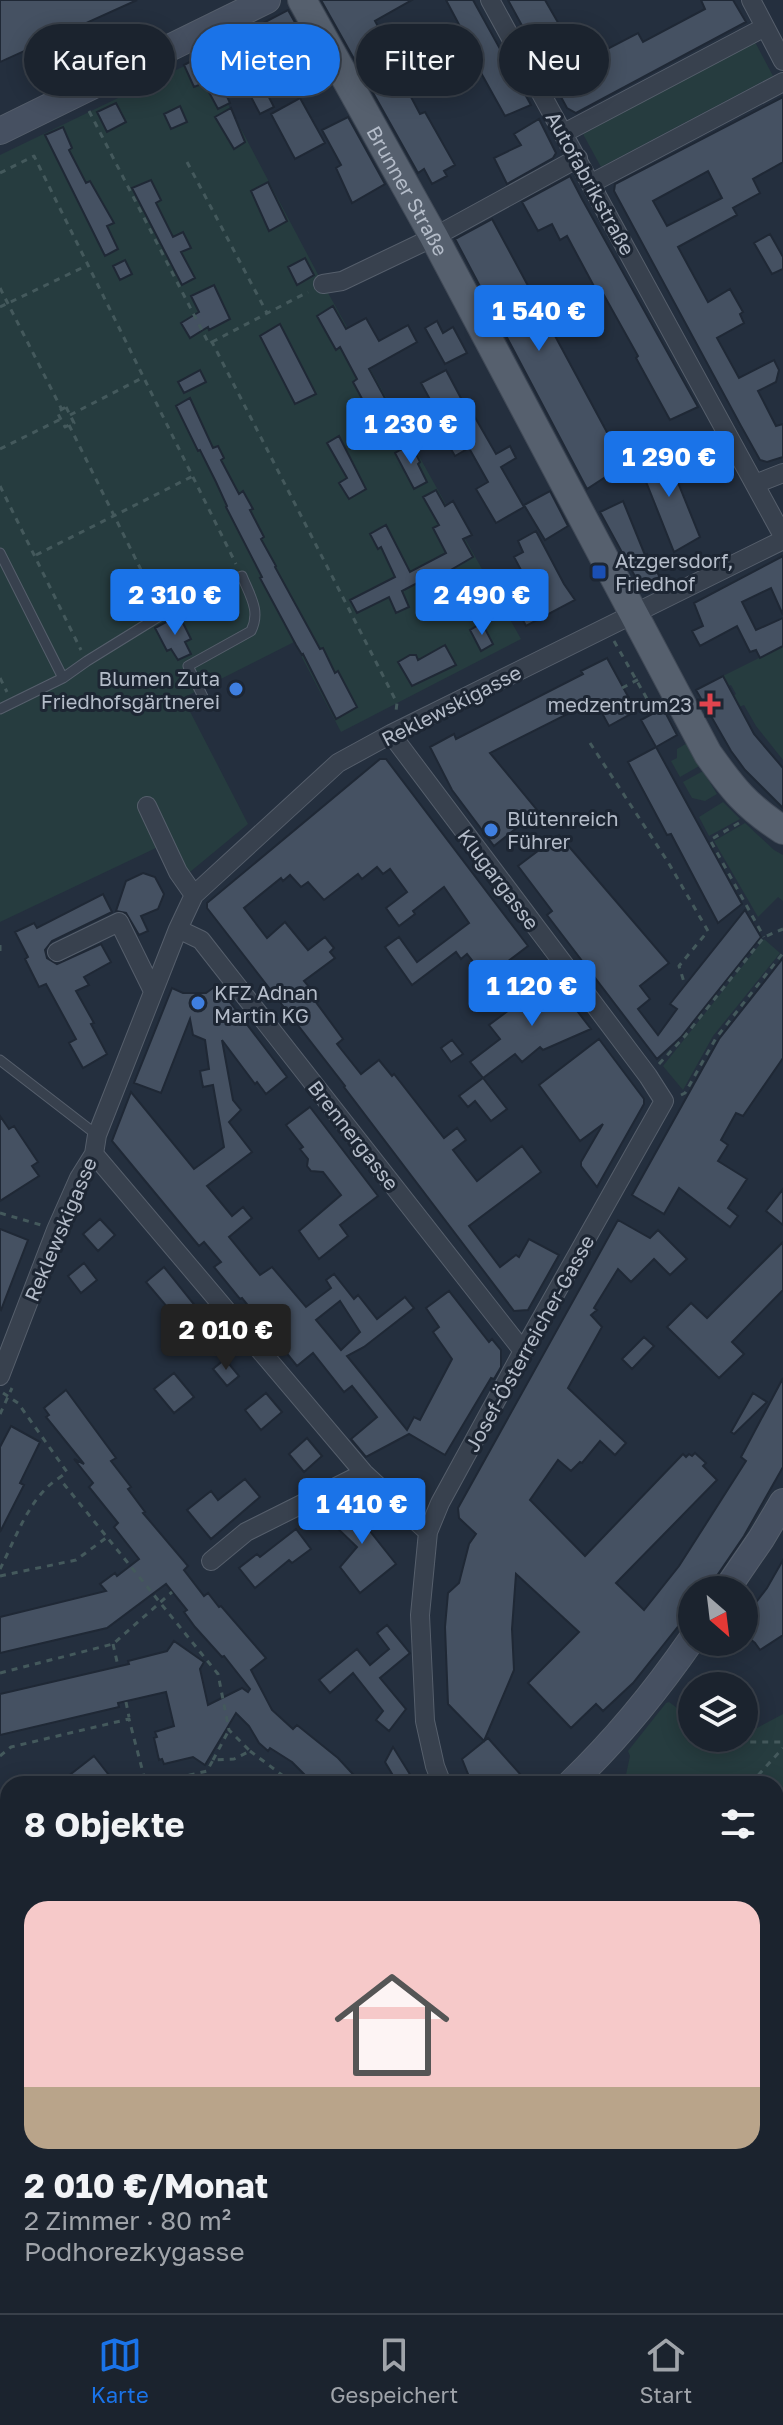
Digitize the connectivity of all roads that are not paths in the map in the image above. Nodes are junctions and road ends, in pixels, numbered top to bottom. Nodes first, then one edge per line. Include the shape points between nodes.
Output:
1 (267, 0) edge
2 (302, 0) edge
3 (490, 0) edge
4 (751, 0) edge
5 (765, 27) junction
6 (781, 55) edge
7 (783, 82) edge
8 (0, 131) edge
9 (564, 133) junction
10 (578, 158) junction
11 (592, 183) junction
12 (434, 237) junction
13 (323, 284) road end
14 (783, 473) edge
15 (755, 484) junction
16 (783, 538) edge
17 (0, 553) edge
18 (634, 614) junction
19 (63, 678) junction
20 (204, 699) dead end
21 (0, 709) edge
22 (391, 734) junction
23 (147, 806) dead end
24 (783, 830) edge
25 (194, 895) junction
26 (178, 929) junction
27 (57, 952) dead end
28 (153, 991) junction
29 (0, 1060) edge
30 (664, 1101) joint
31 (97, 1135) junction
32 (94, 1154) junction
33 (523, 1351) junction
34 (0, 1376) edge
35 (364, 1473) junction
36 (783, 1502) edge
37 (428, 1532) junction
38 (211, 1561) dead end
39 (736, 1576) edge
40 (680, 1656) edge
41 (439, 1776) edge
42 (578, 1776) edge

1 - 8 main road
2 - 12 main road, Brunner Straße
3 - 9 street, Autofabrikstraße
4 - 5 street
5 - 6 street
5 - 9 street
7 - 11 street
9 - 10 street, Autofabrikstraße
10 - 11 street, Autofabrikstraße
10 - 12 street
11 - 15 street, Autofabrikstraße
12 - 13 street via 342,281
12 - 18 main road, Brunner Straße
14 - 15 street
15 - 16 street, Autofabrikstraße
16 - 18 street, Reklewskigasse
17 - 19 lane
18 - 22 street, Reklewskigasse
18 - 24 main road, Brunner Straße via 708,754 757,813
19 - 20 lane via 163,614 242,576 256,621 251,631 188,666
19 - 21 lane
22 - 25 street, Reklewskigasse via 338,763
22 - 30 street, Klugargasse
23 - 25 street
25 - 26 street, Reklewskigasse
26 - 28 street, Reklewskigasse
26 - 33 street, Brennergasse via 201,940
27 - 28 street via 119,922
28 - 31 street, Reklewskigasse
29 - 31 lane
30 - 33 street, Josef-Österreicher-Gasse
31 - 32 street, Reklewskigasse
32 - 34 street, Reklewskigasse via 56,1230
32 - 35 street
33 - 37 street, Josef-Österreicher-Gasse
35 - 37 street
35 - 38 street via 246,1532
36 - 39 main road
37 - 41 street, Josef-Österreicher-Gasse via 420,1615 425,1721
40 - 42 main road

